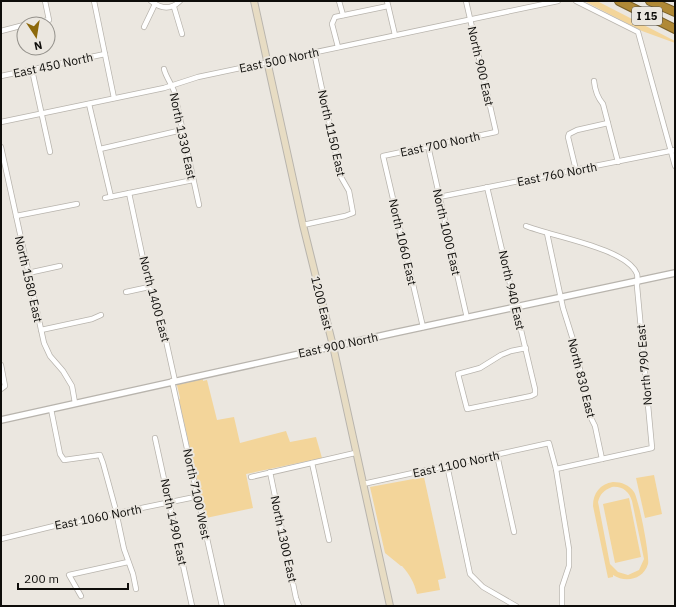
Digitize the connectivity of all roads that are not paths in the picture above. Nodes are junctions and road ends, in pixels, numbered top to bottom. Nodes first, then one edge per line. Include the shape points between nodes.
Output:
1 (45, 1) edge
2 (94, 1) edge
3 (180, 1) edge
4 (254, 1) edge
5 (339, 1) edge
6 (466, 1) edge
7 (558, 1) edge
8 (576, 1) edge
9 (619, 1) edge
10 (650, 1) edge
11 (153, 3) edge
12 (387, 3) edge
13 (174, 7) junction
14 (675, 12) edge
15 (343, 15) junction
16 (48, 16) edge
17 (470, 19) junction
18 (16, 27) edge
19 (144, 27) dead end
20 (675, 29) edge
21 (1, 31) edge
22 (182, 34) dead end
23 (395, 35) junction
24 (338, 47) junction
25 (314, 52) junction
26 (104, 54) junction
27 (268, 62) junction
28 (164, 69) dead end
29 (32, 70) junction
30 (1, 76) edge
31 (594, 81) dead end
32 (172, 85) junction
33 (114, 98) junction
34 (88, 104) junction
35 (42, 114) junction
36 (1, 122) edge
37 (608, 124) junction
38 (182, 130) junction
39 (496, 132) joint
40 (428, 146) junction
41 (1, 147) edge
42 (100, 149) junction
43 (673, 151) edge
44 (50, 152) dead end
45 (383, 156) joint
46 (618, 162) junction
47 (675, 166) edge
48 (576, 170) junction
49 (193, 180) junction
50 (487, 188) junction
51 (129, 193) junction
52 (111, 197) junction
53 (439, 197) junction
54 (105, 198) dead end
55 (77, 204) dead end
56 (199, 205) dead end
57 (16, 216) junction
58 (303, 225) junction
59 (526, 226) dead end
60 (547, 233) junction
61 (60, 266) dead end
62 (28, 273) junction
63 (675, 273) edge
64 (636, 282) junction
65 (149, 287) junction
66 (126, 292) dead end
67 (561, 298) junction
68 (517, 307) junction
69 (100, 315) dead end
70 (467, 318) junction
71 (423, 327) junction
72 (41, 330) junction
73 (333, 346) junction
74 (526, 348) junction
75 (1, 365) edge
76 (174, 381) junction
77 (3, 388) edge
78 (76, 403) junction
79 (50, 409) junction
80 (1, 420) edge
81 (155, 438) dead end
82 (355, 453) junction
83 (497, 455) junction
84 (602, 460) junction
85 (312, 463) junction
86 (447, 465) junction
87 (556, 469) junction
88 (270, 472) junction
89 (251, 477) dead end
90 (363, 484) junction
91 (195, 497) dead end
92 (169, 502) junction
93 (116, 514) junction
94 (514, 532) dead end
95 (1, 539) edge
96 (329, 540) dead end
97 (128, 562) junction
98 (136, 590) dead end
99 (81, 596) dead end
100 (192, 606) edge
101 (222, 606) edge
102 (299, 606) edge
103 (390, 606) edge
104 (516, 606) edge
105 (562, 606) edge

1 - 16 street
2 - 26 street
3 - 13 street
4 - 27 main road, 1200 East
5 - 15 street
6 - 17 street, North 900 East
7 - 17 street, East 500 North
8 - 43 street via 638,32
9 - 20 highway, I 15
10 - 14 highway, I 15
11 - 13 street
11 - 19 street
12 - 15 street
12 - 23 street
13 - 22 street
15 - 24 street via 335,17 332,24
17 - 23 street, East 500 North
17 - 39 street, North 900 East
18 - 21 street
23 - 24 street, East 500 North
24 - 25 street, East 500 North
25 - 27 street, East 500 North
25 - 58 street, North 1150 East via 341,177 348,191 353,213
26 - 29 street, East 450 North
26 - 33 street
27 - 32 street, East 500 North
27 - 58 main road, 1200 East
28 - 32 street, North 1330 East
29 - 30 street, East 450 North
29 - 35 street
31 - 37 street via 595,92 603,104
32 - 33 street, East 500 North
32 - 38 street, North 1330 East
33 - 34 street, East 500 North
34 - 35 street, East 500 North
34 - 42 street
35 - 36 street, East 500 North
35 - 44 street
37 - 46 street
37 - 48 street via 569,134
38 - 42 street
38 - 49 street, North 1330 East
39 - 40 street, East 700 North
40 - 45 street, East 700 North
40 - 53 street, North 1000 East
41 - 57 street, North 1580 East
42 - 52 street
43 - 46 street, East 760 North
43 - 47 street
45 - 71 street, North 1060 East
46 - 48 street, East 760 North
48 - 50 street, East 760 North
49 - 51 street
49 - 56 street, North 1330 East
50 - 53 street, East 760 North
50 - 68 street, North 940 East
51 - 52 street
51 - 65 street, North 1400 East
52 - 54 street
53 - 70 street, North 1000 East
55 - 57 street
57 - 62 street, North 1580 East
58 - 73 main road, 1200 East
59 - 60 street
60 - 64 street, North 790 East via 583,242 621,258 638,275
60 - 67 street, North 830 East
61 - 62 street
62 - 72 street, North 1580 East
63 - 64 street, East 900 North
64 - 67 street, East 900 North
64 - 84 street, North 790 East via 652,448
65 - 66 street
65 - 76 street, North 1400 East via 163,326
67 - 68 street, East 900 North
67 - 84 street, North 830 East
68 - 70 street, East 900 North
68 - 74 street, North 940 East
69 - 72 street via 92,320
70 - 71 street, East 900 North
71 - 73 street, East 900 North
72 - 78 street, North 1580 East via 50,356 72,386
73 - 76 street, East 900 North
73 - 82 main road, 1200 East
74 - 74 street, North 940 East via 501,355 480,368 458,374 467,409 535,394
75 - 77 street
76 - 78 street, East 900 North
76 - 101 street, North 7100 West
78 - 79 street, East 900 North
79 - 80 street, East 900 North
79 - 93 street via 60,454 64,460 100,455
81 - 92 street, North 1490 East
82 - 85 street
82 - 90 main road, 1200 East
83 - 86 street, East 1100 North
83 - 87 street, East 1100 North via 549,443
83 - 94 street
84 - 87 street
85 - 88 street
85 - 96 street
86 - 90 street, East 1100 North
86 - 104 street via 470,574 483,587
87 - 105 street via 569,555 569,566 562,587
88 - 89 street
88 - 102 street, North 1300 East
90 - 103 main road, 1200 East
91 - 92 street, East 1060 North
92 - 93 street, East 1060 North
92 - 100 street, North 1490 East
93 - 95 street, East 1060 North
93 - 97 street
97 - 98 street
97 - 99 street via 69,575

